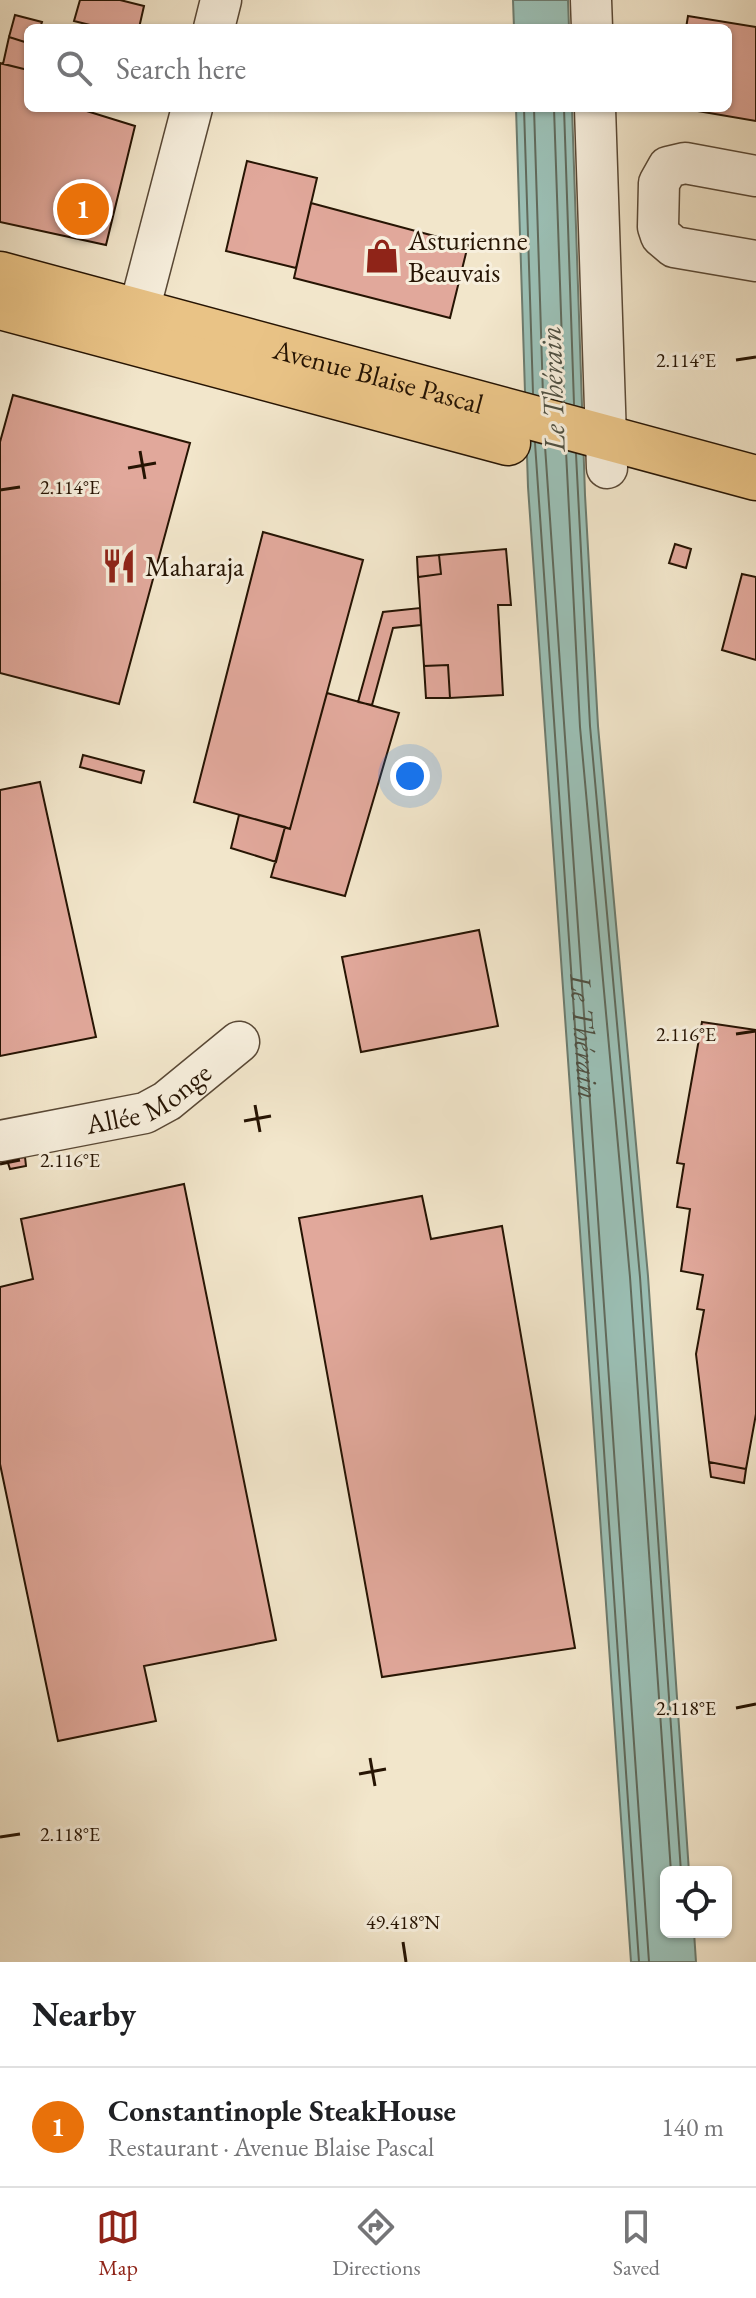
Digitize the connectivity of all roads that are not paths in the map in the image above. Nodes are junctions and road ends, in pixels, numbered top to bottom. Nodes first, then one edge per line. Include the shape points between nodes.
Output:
1 (221, 0) edge
2 (591, 0) edge
3 (215, 24) edge
4 (592, 24) edge
5 (191, 112) edge
6 (595, 112) edge
7 (756, 176) edge
8 (756, 261) edge
9 (0, 274) edge
10 (0, 307) edge
11 (135, 326) junction
12 (600, 451) junction
13 (756, 478) edge
14 (756, 508) edge
15 (239, 1042) dead end
16 (0, 1141) edge

1 - 3 street
2 - 4 street
5 - 11 street
6 - 12 street
7 - 8 street via 685,163 668,167 659,183 658,227 674,247
9 - 11 main road, Avenue Blaise Pascal
10 - 11 main road, Avenue Blaise Pascal
11 - 12 main road, Avenue Blaise Pascal
12 - 13 main road, Avenue Blaise Pascal
12 - 14 main road, Avenue Blaise Pascal
15 - 16 street, Allée Monge via 145,1113

